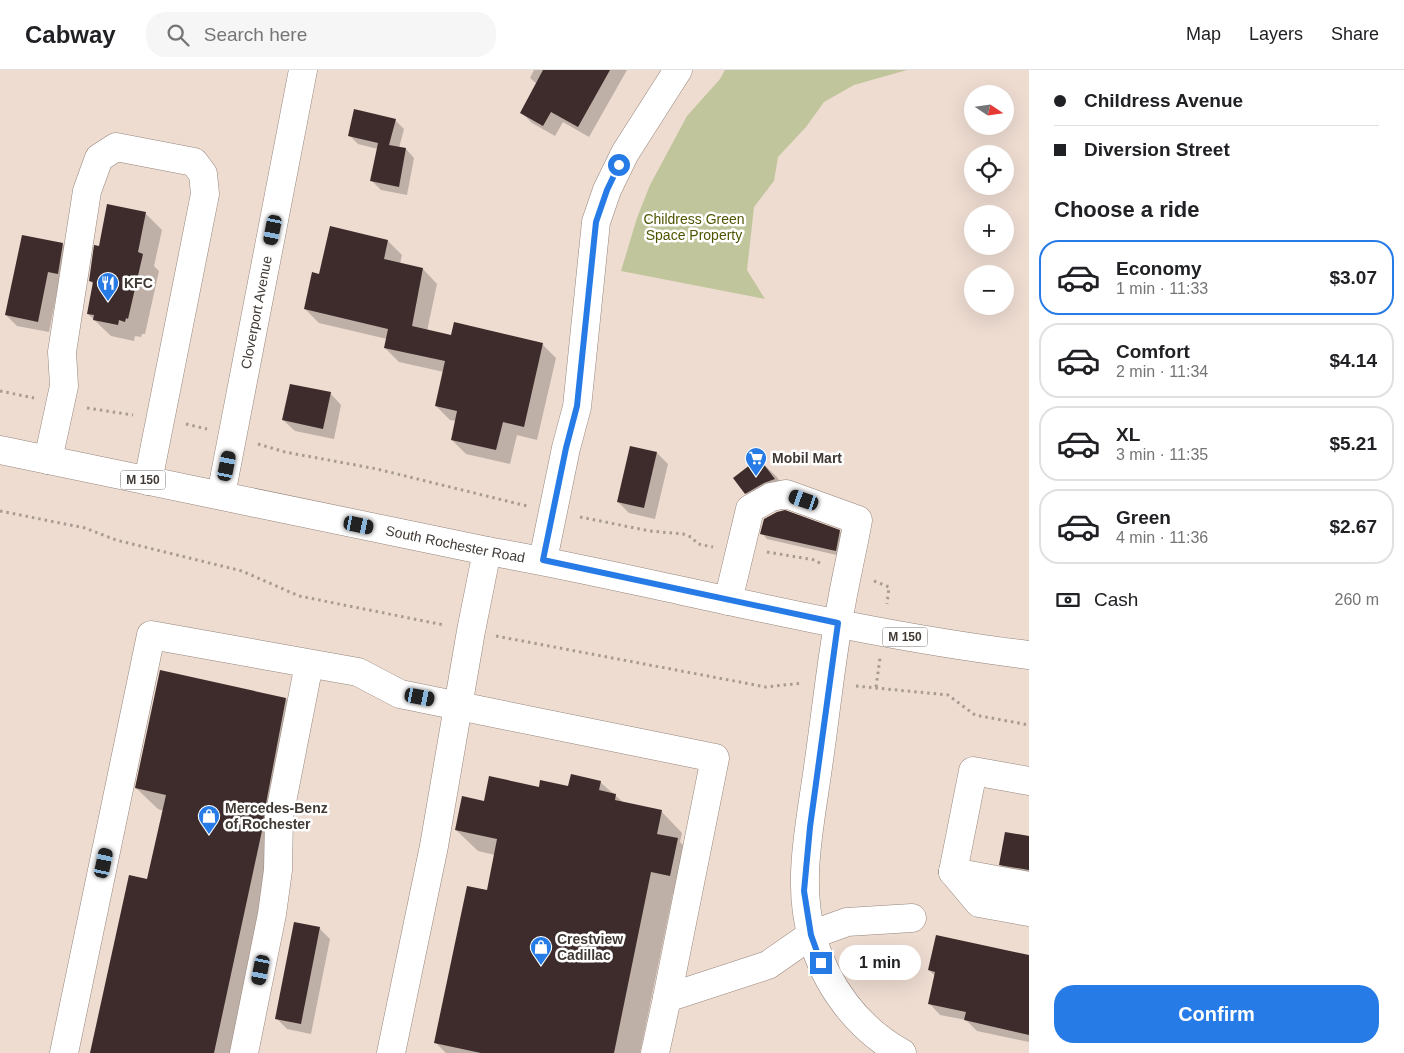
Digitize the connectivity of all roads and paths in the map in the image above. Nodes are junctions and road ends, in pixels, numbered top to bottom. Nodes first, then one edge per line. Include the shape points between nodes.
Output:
1 (303, 70) edge
2 (678, 70) edge
3 (0, 391) edge
4 (43, 400) dead end
5 (85, 408) dead end
6 (142, 417) dead end
7 (182, 423) dead end
8 (216, 431) dead end
9 (251, 442) dead end
10 (0, 450) edge
11 (48, 460) junction
12 (148, 482) junction
13 (222, 495) junction
14 (528, 506) dead end
15 (0, 511) edge
16 (573, 516) dead end
17 (717, 548) dead end
18 (487, 551) junction
19 (761, 552) dead end
20 (543, 560) junction
21 (827, 569) dead end
22 (871, 580) dead end
23 (888, 592) dead end
24 (728, 601) junction
25 (838, 623) junction
26 (470, 631) junction
27 (1029, 655) edge
28 (309, 664) junction
29 (830, 684) junction
30 (459, 705) junction
31 (1029, 725) edge
32 (1029, 781) edge
33 (953, 872) junction
34 (1029, 886) edge
35 (1029, 912) edge
36 (912, 918) dead end
37 (811, 935) junction
38 (667, 998) junction
39 (900, 1052) edge
40 (64, 1053) edge
41 (244, 1053) edge
42 (391, 1053) edge
43 (655, 1053) edge

1 - 13 street, Cloverport Avenue
2 - 20 street via 625,152 596,222 577,406
3 - 4 path
5 - 6 path
7 - 8 path
9 - 14 path
10 - 11 street, South Rochester Road / M 150
11 - 12 street, South Rochester Road / M 150
11 - 12 street via 64,386 62,352 87,191 99,158 116,147 194,162 203,174 205,194
12 - 13 street, South Rochester Road / M 150
13 - 18 street, South Rochester Road / M 150
15 - 26 path via 85,528 116,540 242,572 299,596
16 - 17 path via 683,534 698,544
18 - 20 street, South Rochester Road / M 150
18 - 26 street
19 - 21 path via 815,560
20 - 24 street, South Rochester Road / M 150
22 - 23 path via 889,587
24 - 25 street, South Rochester Road / M 150
24 - 25 street via 750,509 771,497 786,494 858,520
25 - 27 street, South Rochester Road / M 150
25 - 29 street
26 - 29 path via 766,687
26 - 30 street
28 - 30 street via 358,672 400,694
28 - 40 street via 151,635
28 - 41 street via 279,817 278,870 272,914
29 - 31 path via 948,695 975,715
29 - 37 street via 806,860 804,891
30 - 38 street via 714,758
30 - 42 street via 434,846
32 - 33 street via 973,771
33 - 34 street
33 - 35 street via 979,903
36 - 37 street via 847,922
37 - 38 street via 768,965
37 - 39 street via 828,978 846,1005 879,1038
38 - 43 street

